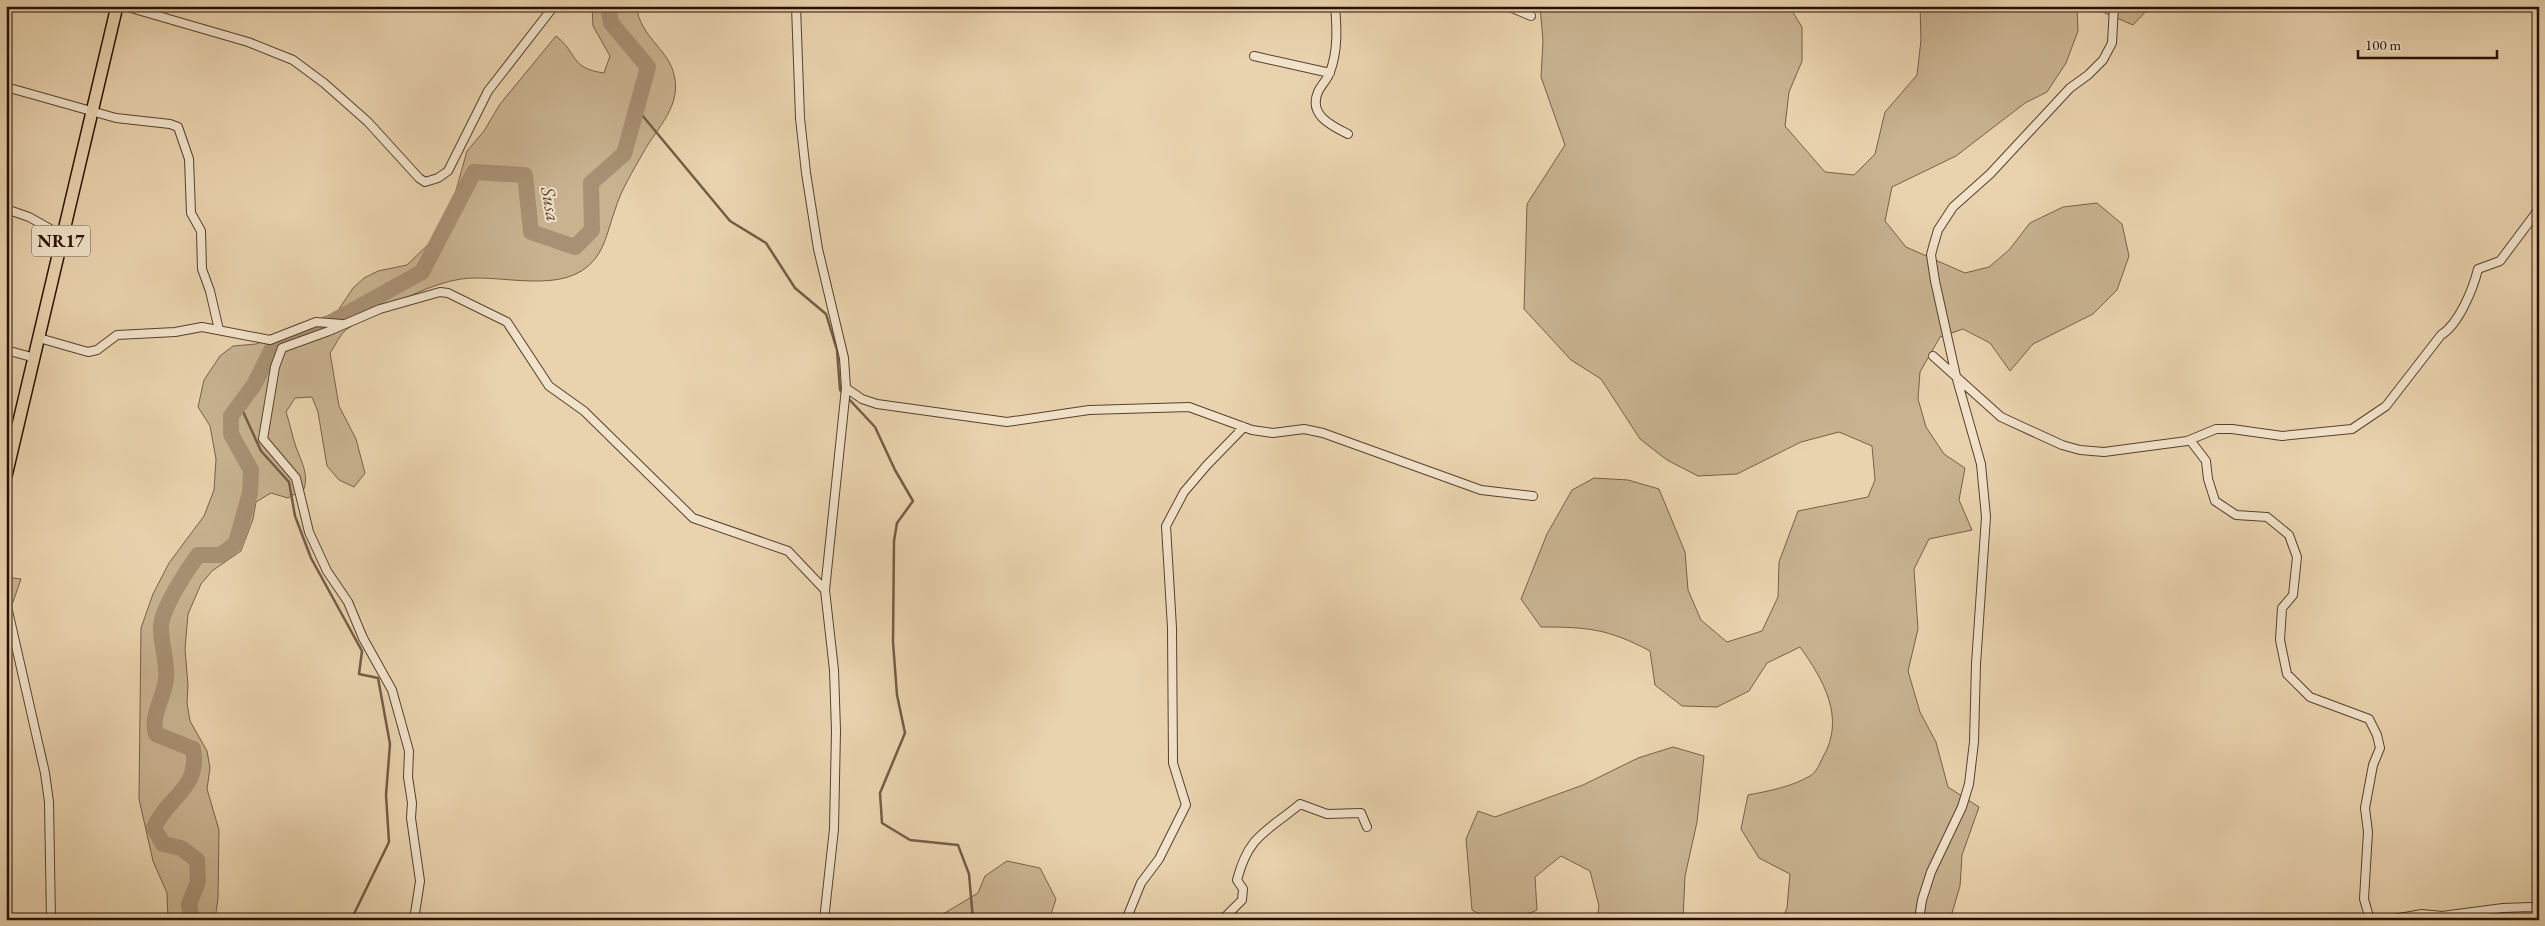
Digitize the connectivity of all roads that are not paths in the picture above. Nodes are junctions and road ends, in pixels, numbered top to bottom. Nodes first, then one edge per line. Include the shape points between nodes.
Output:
1 (117, 6) edge
2 (124, 6) edge
3 (554, 6) edge
4 (796, 6) edge
5 (1336, 6) edge
6 (1506, 6) edge
7 (2114, 6) edge
8 (1531, 16) dead end
9 (1254, 56) dead end
10 (1330, 73) junction
11 (6, 87) edge
12 (92, 112) junction
13 (1348, 134) dead end
14 (6, 209) edge
15 (2539, 209) edge
16 (62, 236) junction
17 (342, 324) junction
18 (219, 330) junction
19 (39, 338) junction
20 (6, 350) edge
21 (1933, 356) dead end
22 (34, 358) junction
23 (1956, 376) junction
24 (846, 388) junction
25 (1244, 427) junction
26 (2190, 440) junction
27 (6, 476) edge
28 (1533, 496) dead end
29 (825, 590) junction
30 (6, 602) edge
31 (1368, 827) dead end
32 (2539, 909) edge
33 (51, 920) edge
34 (414, 920) edge
35 (824, 920) edge
36 (1126, 920) edge
37 (1222, 920) edge
38 (1919, 920) edge
39 (2370, 920) edge
40 (2388, 920) edge

1 - 12 main road, NR17
2 - 3 street via 248,42 293,60 368,122 425,182 448,171 488,91
4 - 24 street via 800,118 806,173 818,249 844,358
5 - 10 street via 1338,26
6 - 8 street
7 - 23 street via 2112,43 2103,60 2070,88 1990,174 1953,207 1938,230 1932,255
9 - 10 street
10 - 13 street via 1318,92 1316,108 1328,124
11 - 12 street
12 - 16 main road, NR17
12 - 18 street via 178,127 189,159 191,213 201,231 202,269
14 - 16 street via 29,217
15 - 26 street via 2500,261 2478,269 2473,288 2449,330 2441,335 2386,406 2365,422 2352,429 2296,435 2216,429
16 - 19 main road, NR17
17 - 18 street via 316,322 270,340
17 - 29 street via 440,292 507,322 549,386 584,412 693,518 788,551
17 - 34 street via 282,348 274,367 263,439 296,478 313,540 327,571 348,602 363,638 392,690 408,750 411,818 420,881
18 - 19 street via 202,327 117,335 97,350 88,352
19 - 22 main road, NR17
20 - 22 street
21 - 23 street
22 - 27 main road, NR17
23 - 26 street via 2001,417 2073,448 2104,452
23 - 38 street via 1981,464 1986,494 1974,742 1965,799 1931,872
24 - 25 street via 877,404 994,421 1026,421 1089,410 1189,407
24 - 29 street
25 - 28 street via 1273,433 1304,429 1323,432 1482,490
25 - 36 street via 1184,492 1166,526 1172,628 1173,763 1186,805 1159,859 1141,883
26 - 39 street via 2206,461 2215,501 2236,515 2267,517 2288,534 2297,558 2293,595 2282,608 2280,640 2288,674 2310,697 2369,719 2377,734 2380,748 2373,765 2365,808 2368,832 2364,899
29 - 35 street via 834,670 836,731 834,829
30 - 33 street via 49,802
31 - 37 street via 1360,814 1327,814 1300,804 1252,842 1237,880 1243,889 1242,900
32 - 40 street via 2503,908

